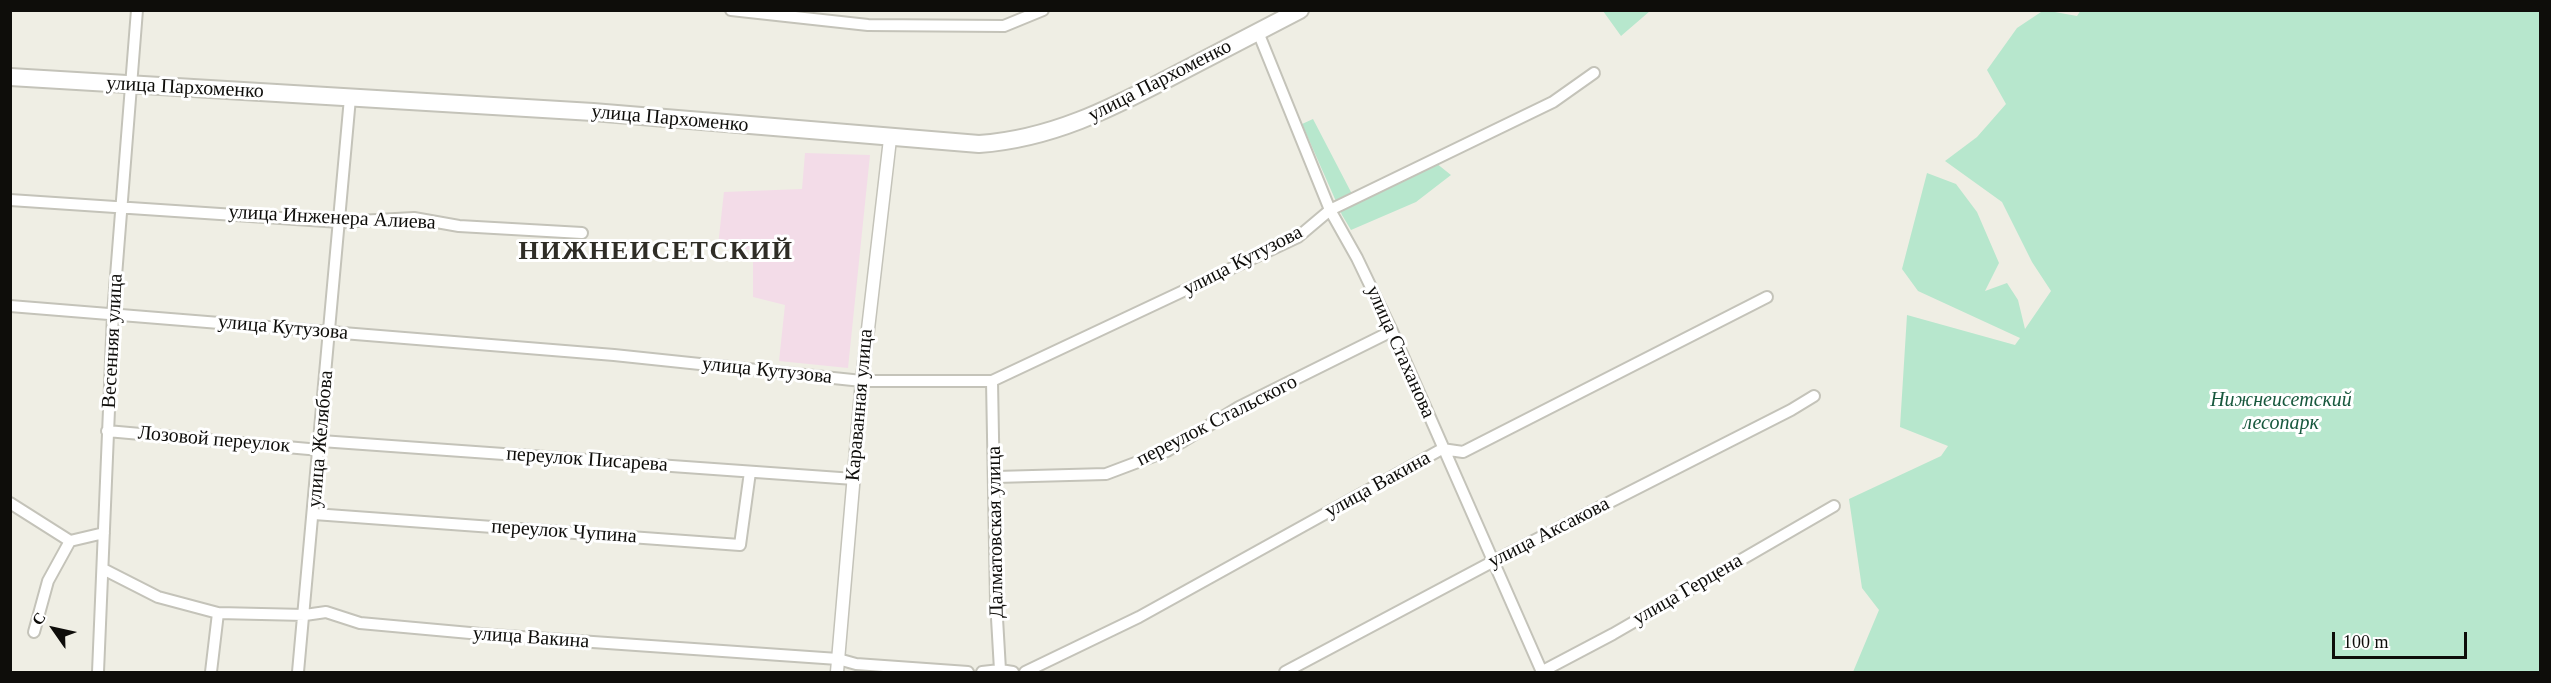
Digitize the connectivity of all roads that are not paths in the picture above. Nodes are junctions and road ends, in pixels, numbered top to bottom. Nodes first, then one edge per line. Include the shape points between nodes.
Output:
1 (137, 10) edge
2 (731, 10) edge
3 (1043, 10) edge
4 (1300, 10) edge
5 (1258, 32) junction
6 (1594, 73) dead end
7 (10, 76) edge
8 (129, 85) junction
9 (350, 98) junction
10 (890, 139) junction
11 (10, 200) edge
12 (120, 207) junction
13 (1330, 210) junction
14 (340, 222) junction
15 (582, 233) dead end
16 (1767, 297) dead end
17 (10, 306) edge
18 (113, 314) junction
19 (1392, 331) junction
20 (331, 332) junction
21 (862, 381) junction
22 (992, 381) junction
23 (1814, 396) dead end
24 (107, 431) junction
25 (320, 446) junction
26 (1442, 449) junction
27 (750, 472) junction
28 (996, 477) junction
29 (854, 479) junction
30 (10, 503) edge
31 (1834, 506) dead end
32 (314, 514) junction
33 (104, 533) junction
34 (70, 541) junction
35 (1492, 562) junction
36 (103, 569) junction
37 (218, 613) junction
38 (304, 615) junction
39 (34, 632) dead end
40 (838, 659) junction
41 (1000, 670) junction
42 (98, 672) edge
43 (211, 672) edge
44 (298, 672) edge
45 (837, 672) edge
46 (968, 672) edge
47 (982, 672) edge
48 (1013, 672) edge
49 (1025, 672) edge
50 (1286, 672) edge
51 (1541, 672) edge

1 - 8 street, Весенняя улица
2 - 3 street via 868,25 1004,26
4 - 5 main road, улица Пархоменко
5 - 10 main road, улица Пархоменко via 1098,115 1042,135 979,144
5 - 13 street, улица Стаханова
6 - 13 street, улица Кутузова via 1553,102
7 - 8 main road, улица Пархоменко
8 - 9 main road, улица Пархоменко
8 - 12 street, Весенняя улица
9 - 10 main road, улица Пархоменко via 593,112
9 - 14 street, улица Желябова
10 - 21 street, Караванная улица
11 - 12 street, улица Инженера Алиева
12 - 14 street, улица Инженера Алиева
12 - 18 street, Весенняя улица
13 - 19 street, улица Стаханова
13 - 22 street, улица Кутузова via 1298,237
14 - 15 street, улица Инженера Алиева via 414,218 459,226
14 - 20 street, улица Желябова
16 - 26 street, улица Вакина via 1463,452
17 - 18 street, улица Кутузова
18 - 20 street, улица Кутузова
18 - 24 street, Весенняя улица
19 - 26 street, улица Стаханова
19 - 28 street, переулок Стальского via 1239,407 1167,451 1106,474
20 - 21 street, улица Кутузова
20 - 25 street, улица Желябова
21 - 22 street, улица Кутузова
21 - 29 street, Караванная улица
22 - 28 street, Далматовская улица
23 - 35 street, улица Аксакова
24 - 25 street, Лозовой переулок
24 - 33 street, Весенняя улица
25 - 27 street, переулок Писарева
25 - 32 street, улица Желябова
26 - 35 street, улица Стаханова
26 - 49 street, улица Вакина via 1138,617
27 - 29 street, переулок Писарева
27 - 32 street, переулок Чупина via 740,545
28 - 41 street, Далматовская улица
29 - 40 street, Караванная улица
30 - 34 street
31 - 51 street, улица Герцена
32 - 38 street, улица Желябова
33 - 34 street
33 - 36 street, Весенняя улица
34 - 39 street via 48,580
35 - 50 street, улица Аксакова
35 - 51 street, улица Стаханова
36 - 37 street, улица Вакина via 158,597
36 - 42 street, Весенняя улица
37 - 38 street, улица Вакина
37 - 43 street
38 - 40 street, улица Вакина via 326,612 360,623 492,636
38 - 44 street, улица Желябова
40 - 45 street, Караванная улица
40 - 46 street, улица Вакина via 856,664
41 - 47 street
41 - 48 street

